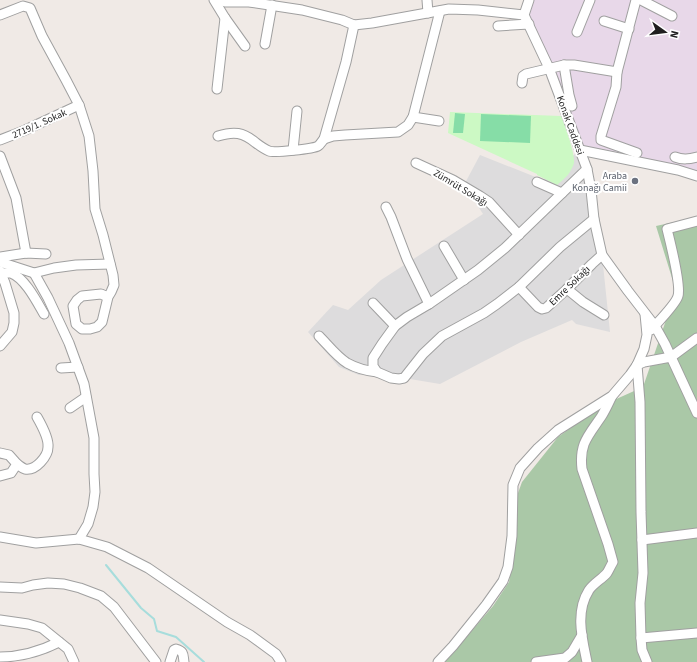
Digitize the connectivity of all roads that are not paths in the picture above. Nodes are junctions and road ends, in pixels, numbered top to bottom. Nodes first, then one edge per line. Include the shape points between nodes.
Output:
1 (214, 0) edge
2 (217, 0) edge
3 (427, 0) edge
4 (481, 0) edge
5 (529, 0) edge
6 (590, 0) edge
7 (636, 0) edge
8 (641, 0) edge
9 (287, 4) edge
10 (272, 5) junction
11 (478, 10) junction
12 (440, 11) junction
13 (428, 13) junction
14 (0, 15) edge
15 (524, 15) junction
16 (672, 16) dead end
17 (225, 18) junction
18 (604, 21) dead end
19 (529, 24) junction
20 (354, 25) junction
21 (498, 26) dead end
22 (628, 29) junction
23 (577, 32) dead end
24 (265, 44) dead end
25 (245, 46) dead end
26 (564, 65) junction
27 (549, 68) junction
28 (617, 72) junction
29 (522, 82) dead end
30 (217, 89) dead end
31 (79, 105) junction
32 (572, 106) dead end
33 (297, 111) dead end
34 (413, 117) junction
35 (439, 121) dead end
36 (218, 136) dead end
37 (324, 139) junction
38 (0, 140) edge
39 (293, 150) junction
40 (580, 150) junction
41 (636, 153) dead end
42 (0, 156) edge
43 (675, 157) dead end
44 (697, 157) edge
45 (416, 163) dead end
46 (587, 169) junction
47 (697, 176) edge
48 (537, 182) dead end
49 (562, 192) junction
50 (386, 206) dead end
51 (594, 219) junction
52 (697, 221) edge
53 (519, 235) junction
54 (444, 246) dead end
55 (26, 253) junction
56 (46, 254) dead end
57 (602, 255) junction
58 (0, 257) edge
59 (0, 262) edge
60 (110, 264) junction
61 (1, 272) edge
62 (34, 273) junction
63 (464, 280) junction
64 (520, 287) junction
65 (567, 289) junction
66 (108, 297) junction
67 (0, 302) edge
68 (10, 303) junction
69 (374, 303) dead end
70 (429, 304) junction
71 (44, 314) dead end
72 (645, 314) junction
73 (604, 315) dead end
74 (395, 326) junction
75 (655, 326) junction
76 (647, 335) junction
77 (319, 336) dead end
78 (697, 338) edge
79 (0, 346) edge
80 (671, 357) junction
81 (637, 364) junction
82 (78, 366) junction
83 (61, 368) dead end
84 (377, 372) junction
85 (612, 396) junction
86 (86, 397) junction
87 (70, 408) dead end
88 (697, 412) edge
89 (37, 417) dead end
90 (0, 453) edge
91 (17, 464) junction
92 (0, 476) edge
93 (697, 533) edge
94 (0, 537) edge
95 (79, 539) junction
96 (642, 540) junction
97 (0, 587) edge
98 (0, 620) edge
99 (697, 633) edge
100 (582, 635) junction
101 (641, 638) junction
102 (59, 642) junction
103 (0, 657) edge
104 (74, 662) edge
105 (156, 662) edge
106 (170, 662) edge
107 (184, 662) edge
108 (281, 662) edge
109 (438, 662) edge
110 (536, 662) edge
111 (587, 662) edge
112 (647, 662) edge

1 - 17 street
2 - 10 street
3 - 13 street
4 - 11 street
5 - 15 street
6 - 23 street
7 - 22 street
8 - 16 street
9 - 10 street
9 - 20 street
10 - 24 street
11 - 12 street
11 - 15 street
12 - 13 street
12 - 34 street
13 - 20 street
14 - 31 street via 23,6 30,8
15 - 19 street, Konak Caddesi
17 - 25 street
17 - 30 street
18 - 22 street
19 - 21 street
19 - 27 street, Konak Caddesi
20 - 37 street
22 - 28 street
26 - 27 street
26 - 28 street
26 - 32 street
27 - 29 street via 526,74
27 - 40 street, Konak Caddesi
28 - 41 street via 616,87 601,136 602,140
31 - 38 street, 2719/1. Sokak
31 - 60 street via 89,136 95,209
33 - 39 street
34 - 35 street
34 - 37 street via 398,132 333,136
36 - 39 street via 236,133 269,151
37 - 39 street via 318,146
40 - 46 street, Konak Caddesi
40 - 47 street
42 - 55 street via 16,198
43 - 44 street via 682,160
45 - 53 street, Zümrüt Sokağı via 453,180 489,202
46 - 49 street
46 - 51 street, Konak Caddesi
48 - 49 street
49 - 53 street
50 - 70 street via 407,259
51 - 57 street, Konak Caddesi
51 - 64 street via 560,247
52 - 75 street via 667,229 679,290 675,302
53 - 63 street
54 - 63 street
55 - 56 street
55 - 58 street
57 - 65 street, Emre Sokağı
57 - 72 street, Konak Caddesi
59 - 62 street
60 - 62 street via 76,265
60 - 66 street via 114,286
61 - 68 street
61 - 71 street via 13,274 25,284
62 - 82 street
63 - 70 street
64 - 65 street, Emre Sokağı via 542,309
64 - 84 street via 484,313 442,336 423,354 404,378 391,378
65 - 73 street
66 - 66 street via 102,322 97,327 82,329 76,324 73,306 76,300 82,296 101,294
67 - 68 street
68 - 79 street via 14,313 13,328
69 - 74 street
70 - 74 street
72 - 75 street, Konak Caddesi
72 - 76 street
74 - 84 street via 373,358 373,366
75 - 76 street
75 - 80 street, Konak Caddesi
76 - 81 street
77 - 84 street via 346,363
78 - 80 street
80 - 81 street
80 - 88 street, Konak Caddesi
81 - 85 street
81 - 96 street
82 - 83 street
82 - 86 street
85 - 100 street via 586,439 582,451 582,469 613,562 583,601
85 - 109 street via 558,430 520,468 513,486 512,536 508,567 503,581
86 - 87 street
86 - 95 street via 94,438 95,492 88,524
89 - 91 street via 48,446 45,457 30,469
90 - 91 street via 9,454
91 - 92 street via 11,473
93 - 96 street
94 - 95 street via 36,543
95 - 108 street via 107,547 148,568 250,635 276,654
96 - 101 street
97 - 105 street via 22,588 48,583 64,584 101,596 114,607
98 - 102 street via 42,628
99 - 101 street
100 - 110 street via 572,652 565,658
100 - 111 street
101 - 112 street
102 - 103 street via 28,654
102 - 104 street via 68,649
106 - 107 street via 172,652 176,649 183,653

